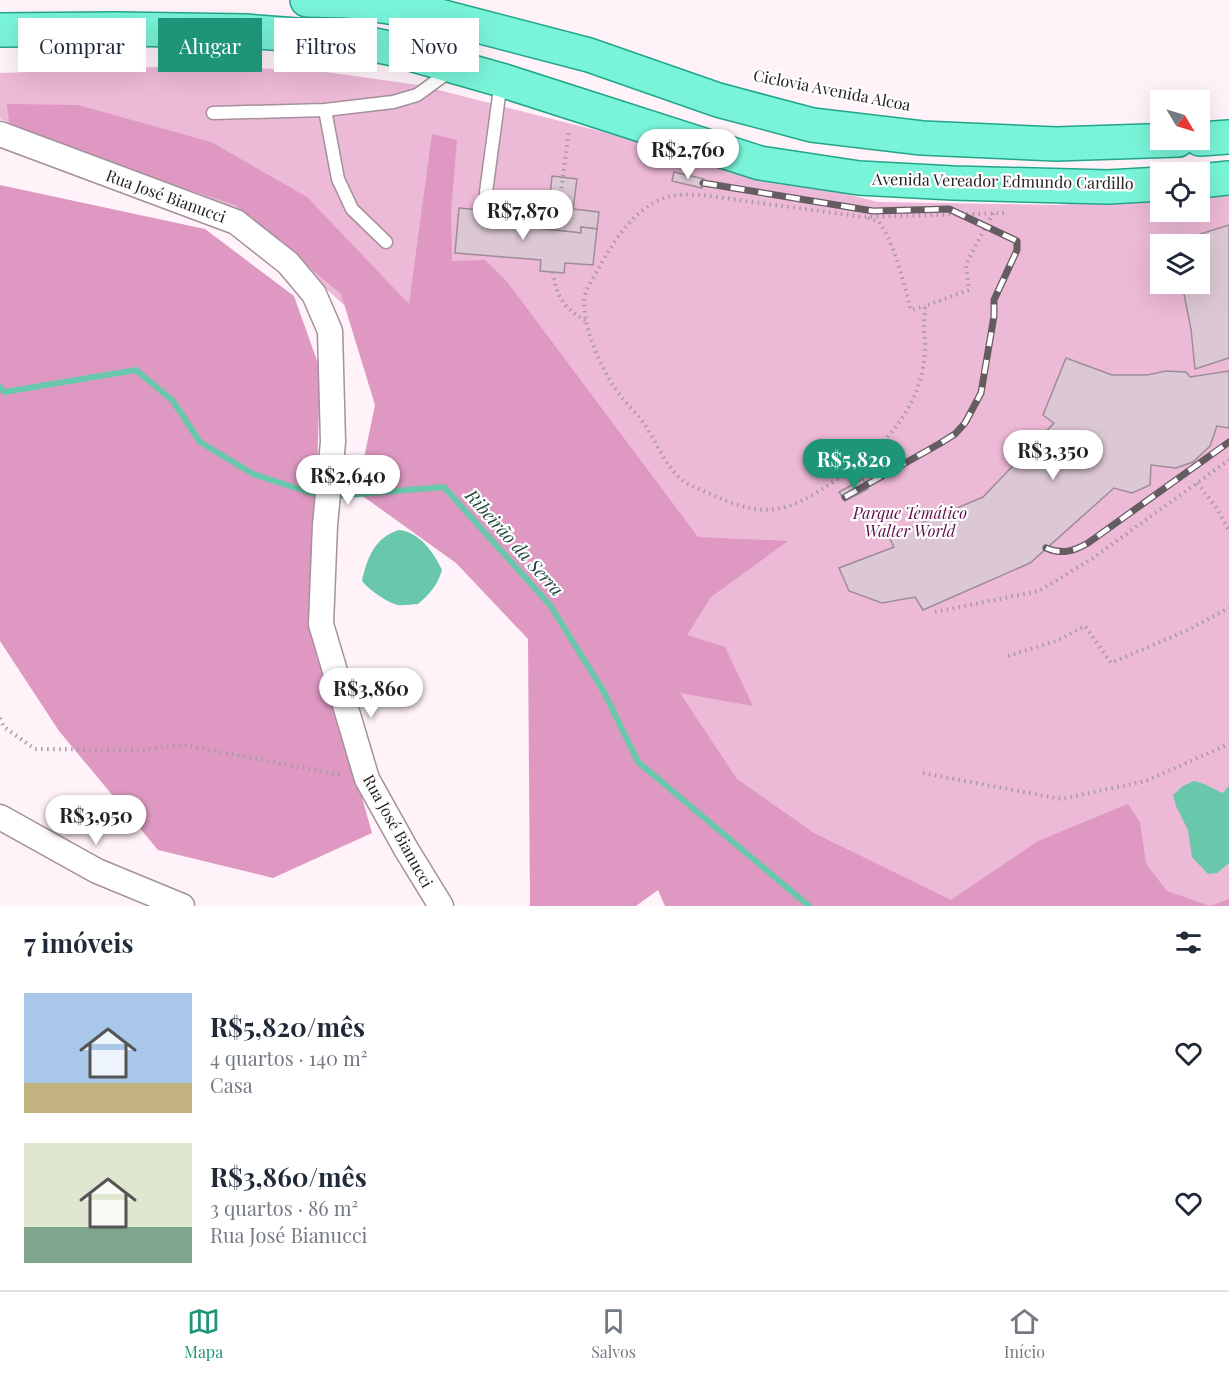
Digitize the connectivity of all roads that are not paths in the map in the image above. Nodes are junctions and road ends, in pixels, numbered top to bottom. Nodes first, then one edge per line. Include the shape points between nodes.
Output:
1 (307, 0) edge
2 (0, 30) edge
3 (389, 48) edge
4 (449, 72) edge
5 (473, 72) edge
6 (501, 80) junction
7 (325, 110) junction
8 (213, 114) dead end
9 (0, 134) edge
10 (1229, 137) edge
11 (1210, 138) edge
12 (1150, 141) edge
13 (1229, 178) edge
14 (1210, 180) edge
15 (1150, 184) edge
16 (486, 192) dead end
17 (387, 242) dead end
18 (0, 818) edge
19 (436, 905) edge
20 (183, 906) edge

1 - 12 main road via 349,1 428,13 589,55 718,100 812,125 922,138 1056,144
2 - 3 main road, Avenida Vereador Edmundo Cardillo via 233,31 338,38
4 - 7 lane via 417,95 393,102
5 - 6 main road, Avenida Vereador Edmundo Cardillo
6 - 15 main road, Avenida Vereador Edmundo Cardillo via 760,163 859,178 1108,188
6 - 16 lane
7 - 8 lane
7 - 17 lane via 338,179 352,209
9 - 19 street, Rua José Bianucci via 236,222 288,263 314,294 330,331 333,442 321,624 367,779
10 - 11 main road
13 - 14 main road
18 - 20 street via 97,871

